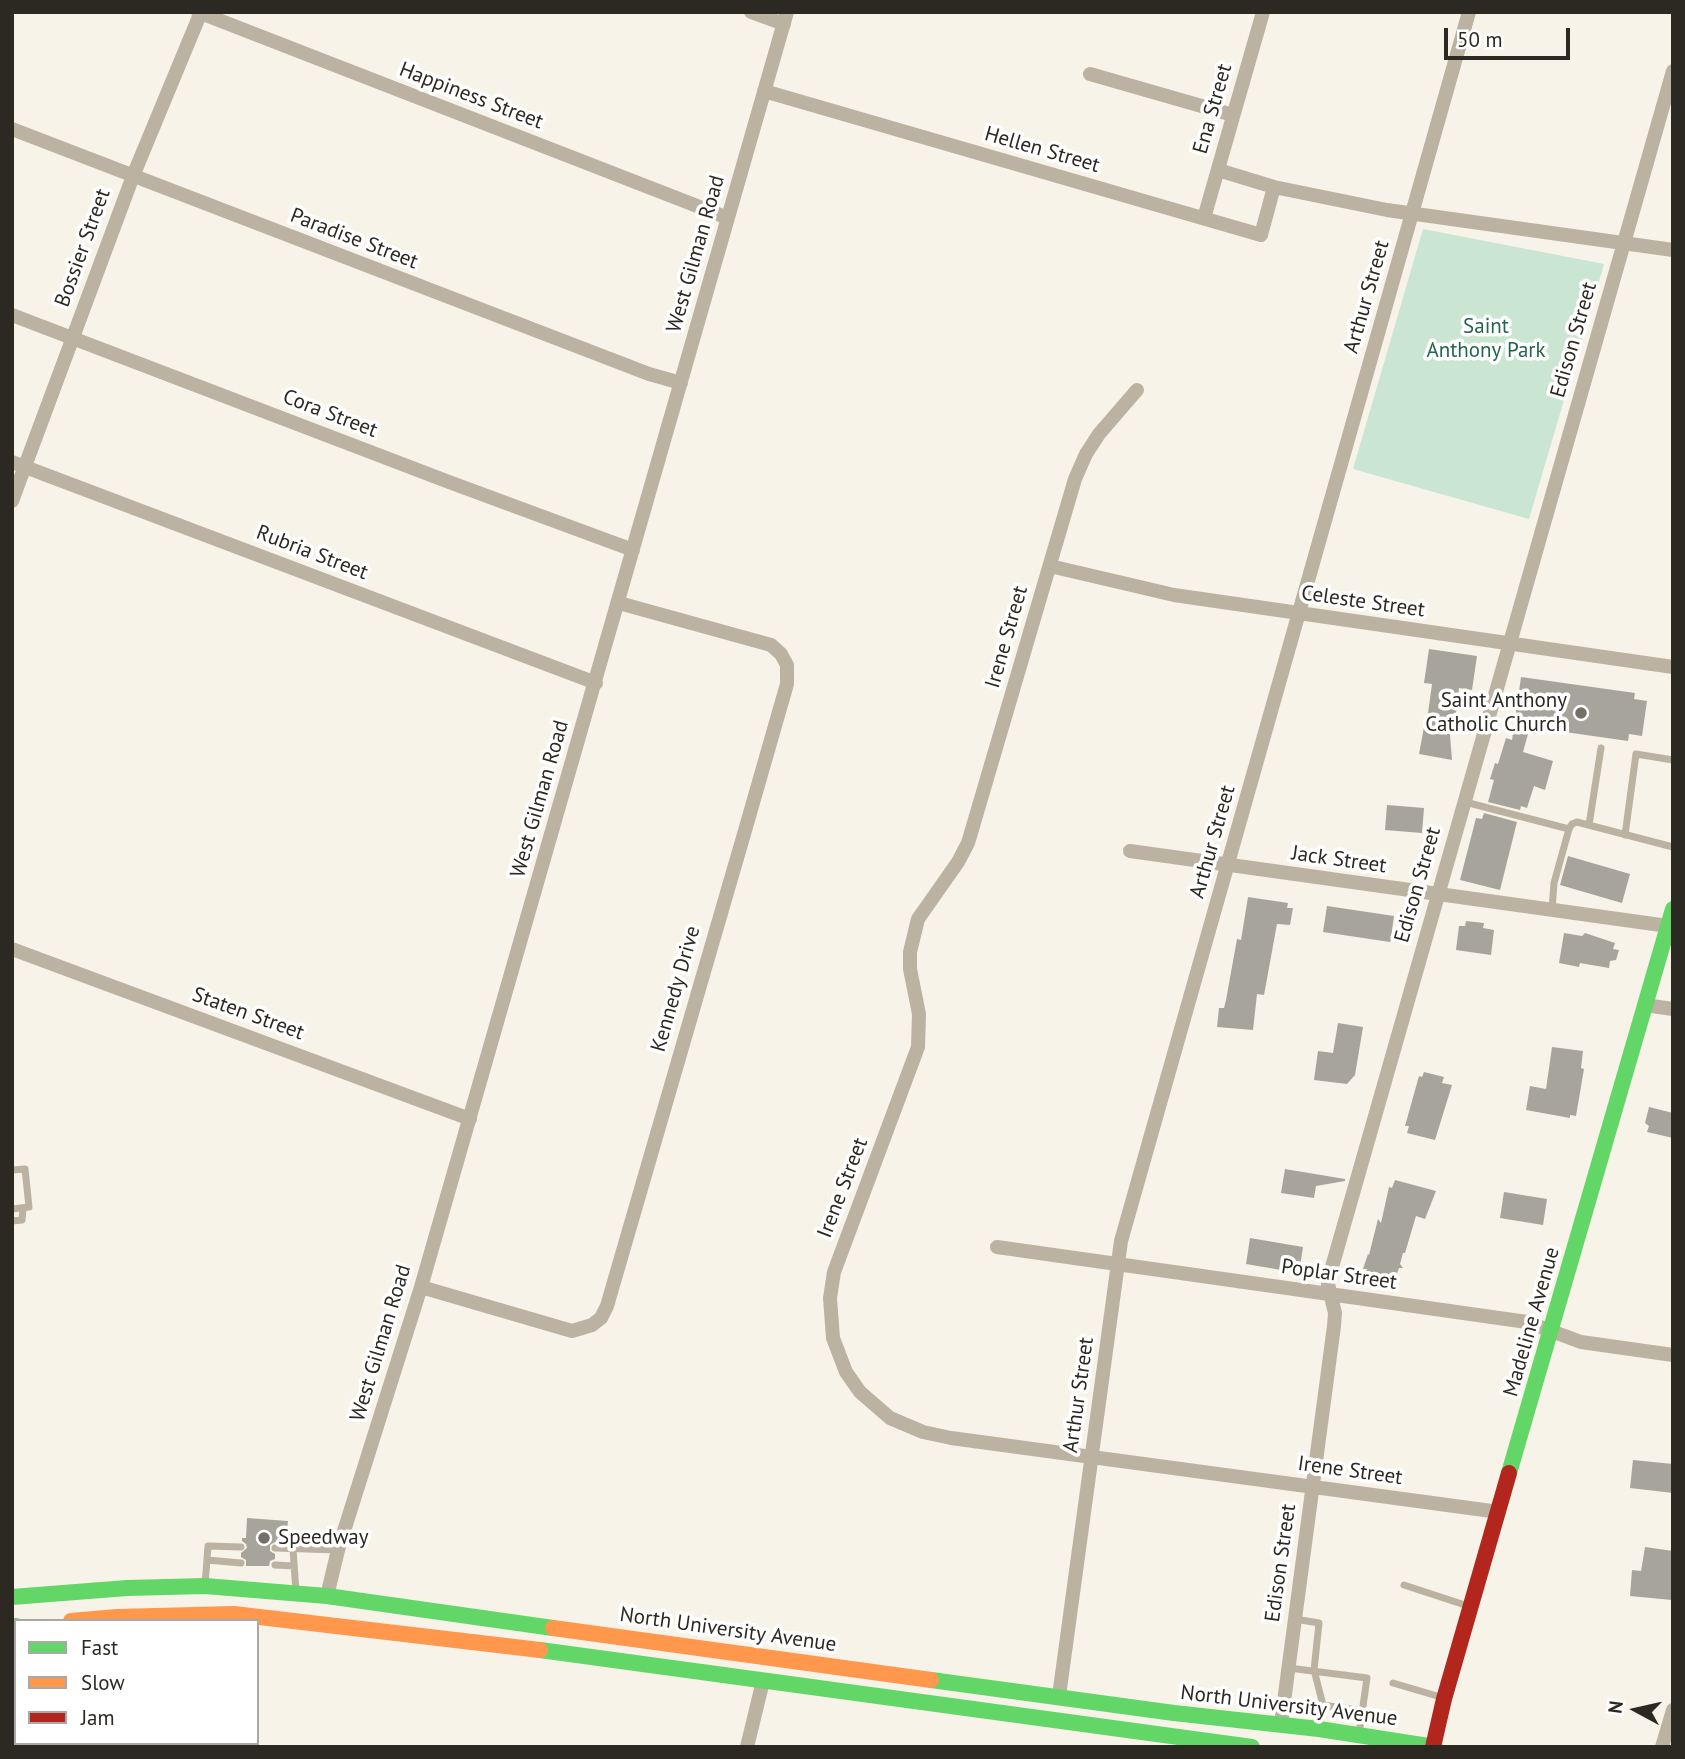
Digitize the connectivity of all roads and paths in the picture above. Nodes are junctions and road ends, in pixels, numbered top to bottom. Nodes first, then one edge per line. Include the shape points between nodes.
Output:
1 (751, 12) edge
2 (1263, 12) edge
3 (1469, 12) edge
4 (200, 13) edge
5 (785, 18) edge
6 (1673, 71) edge
7 (1090, 74) dead end
8 (764, 91) junction
9 (1233, 115) junction
10 (12, 129) edge
11 (1218, 170) junction
12 (132, 176) junction
13 (1274, 187) junction
14 (1412, 214) junction
15 (728, 218) junction
16 (1204, 218) junction
17 (1623, 243) junction
18 (1673, 250) edge
19 (12, 315) edge
20 (73, 338) junction
21 (681, 383) junction
22 (1137, 390) dead end
23 (19, 464) edge
24 (12, 501) edge
25 (633, 550) junction
26 (1050, 566) junction
27 (619, 603) junction
28 (1299, 614) junction
29 (1509, 643) junction
30 (1673, 667) edge
31 (596, 683) junction
32 (1601, 748) dead end
33 (1673, 760) edge
34 (1464, 802) junction
35 (1589, 825) junction
36 (1569, 829) junction
37 (1625, 835) junction
38 (1673, 847) edge
39 (1130, 851) dead end
40 (1228, 865) junction
41 (1437, 895) junction
42 (1673, 909) edge
43 (1552, 911) junction
44 (1668, 926) junction
45 (12, 949) edge
46 (1645, 1004) junction
47 (1673, 1009) edge
48 (470, 1119) junction
49 (12, 1170) edge
50 (26, 1208) junction
51 (12, 1209) edge
52 (12, 1221) edge
53 (997, 1247) dead end
54 (1118, 1265) junction
55 (421, 1287) junction
56 (1330, 1295) junction
57 (1552, 1331) junction
58 (1673, 1355) edge
59 (1091, 1457) junction
60 (1312, 1487) junction
61 (1499, 1512) junction
62 (241, 1547) dead end
63 (275, 1548) dead end
64 (293, 1549) junction
65 (338, 1550) junction
66 (207, 1560) junction
67 (241, 1563) dead end
68 (275, 1564) dead end
69 (293, 1566) junction
70 (1404, 1585) dead end
71 (205, 1586) junction
72 (296, 1592) junction
73 (327, 1596) junction
74 (12, 1597) edge
75 (1471, 1607) junction
76 (233, 1617) edge
77 (117, 1619) edge
78 (251, 1619) edge
79 (1295, 1619) junction
80 (259, 1620) edge
81 (1288, 1667) junction
82 (1314, 1670) junction
83 (763, 1681) junction
84 (1393, 1684) dead end
85 (1059, 1696) junction
86 (1444, 1699) junction
87 (1323, 1705) junction
88 (1673, 1710) edge
89 (1363, 1711) junction
90 (1281, 1724) junction
91 (1319, 1729) junction
92 (1359, 1735) junction
93 (1170, 1741) edge
94 (1434, 1746) edge
95 (747, 1747) edge
96 (1252, 1747) edge
97 (1662, 1747) edge

1 - 5 street
2 - 9 street, Ena Street
3 - 14 street, Arthur Street
4 - 12 street, Bossier Street
4 - 15 street, Happiness Street
5 - 8 street, West Gilman Road
6 - 17 street, Edison Street
7 - 9 street
8 - 15 street, West Gilman Road
8 - 16 street, Hellen Street
9 - 11 street, Ena Street
10 - 12 street, Paradise Street
11 - 13 street
11 - 16 street, Ena Street
12 - 20 street, Bossier Street
12 - 21 street, Paradise Street
13 - 14 street
13 - 16 street, Hellen Street via 1261,235
14 - 17 street
14 - 28 street, Arthur Street
15 - 21 street, West Gilman Road
17 - 18 street
17 - 29 street, Edison Street
19 - 20 street, Cora Street
20 - 23 street, Bossier Street
20 - 25 street, Cora Street
21 - 25 street, West Gilman Road
22 - 26 street, Irene Street via 1086,454
23 - 24 street, Bossier Street
23 - 31 street, Rubria Street
25 - 27 street, West Gilman Road
26 - 28 street, Celeste Street via 1174,595
26 - 59 street, Irene Street via 968,843 918,919 909,969 919,1014 918,1047 834,1272 829,1311 846,1372 890,1418 951,1438
27 - 31 street, West Gilman Road
27 - 55 street, Kennedy Drive via 771,645 787,666 787,684 601,1318 572,1331
28 - 29 street, Celeste Street
28 - 40 street, Arthur Street
29 - 30 street, Celeste Street
29 - 34 street, Edison Street
31 - 48 street, West Gilman Road
32 - 35 lane
33 - 37 lane via 1636,754
34 - 36 lane
34 - 41 street, Edison Street
35 - 36 lane via 1577,822
35 - 37 lane
36 - 43 lane via 1554,883
37 - 38 lane
39 - 40 street, Jack Street
40 - 41 street, Jack Street
40 - 54 street, Arthur Street
41 - 43 street, Jack Street
41 - 56 street, Edison Street via 1329,1274
42 - 44 main road, Madeline Avenue
43 - 44 street, Jack Street
44 - 46 main road, Madeline Avenue
45 - 48 street, Staten Street
46 - 47 street
46 - 57 main road, Madeline Avenue
48 - 55 street, West Gilman Road
49 - 50 lane via 25,1169
50 - 51 lane
50 - 52 lane via 22,1220
53 - 54 street, Poplar Street
54 - 56 street, Poplar Street
54 - 59 street, Arthur Street
55 - 65 street, West Gilman Road
56 - 57 street, Poplar Street via 1527,1322
56 - 60 street, Edison Street via 1334,1326
57 - 58 street, Poplar Street via 1581,1342
57 - 61 main road, Madeline Avenue
59 - 60 street, Irene Street
59 - 85 street, Arthur Street
60 - 61 street, Irene Street
60 - 79 street, Edison Street
61 - 75 main road, Madeline Avenue
62 - 66 lane via 208,1546
63 - 64 lane
64 - 65 lane
64 - 69 lane
65 - 73 street, West Gilman Road
66 - 67 lane
66 - 71 lane
68 - 69 lane
69 - 72 lane
70 - 75 lane
71 - 72 main road, North University Avenue
71 - 74 main road, North University Avenue
72 - 73 main road, North University Avenue
73 - 85 main road, North University Avenue
75 - 86 main road, Madeline Avenue
76 - 77 main road, North University Avenue
76 - 78 main road, North University Avenue
79 - 81 street, Edison Street
79 - 82 lane via 1319,1623
80 - 83 main road, North University Avenue via 624,1660
81 - 82 lane
81 - 90 street, Edison Street
82 - 87 lane
82 - 89 lane via 1367,1678
83 - 93 main road, North University Avenue
83 - 95 street
84 - 86 lane
85 - 90 main road, North University Avenue
86 - 94 main road, Madeline Avenue
87 - 89 lane
87 - 91 lane
88 - 97 street
89 - 92 lane
90 - 91 main road, North University Avenue
91 - 92 main road, North University Avenue
92 - 94 main road, North University Avenue
93 - 96 main road, North University Avenue

